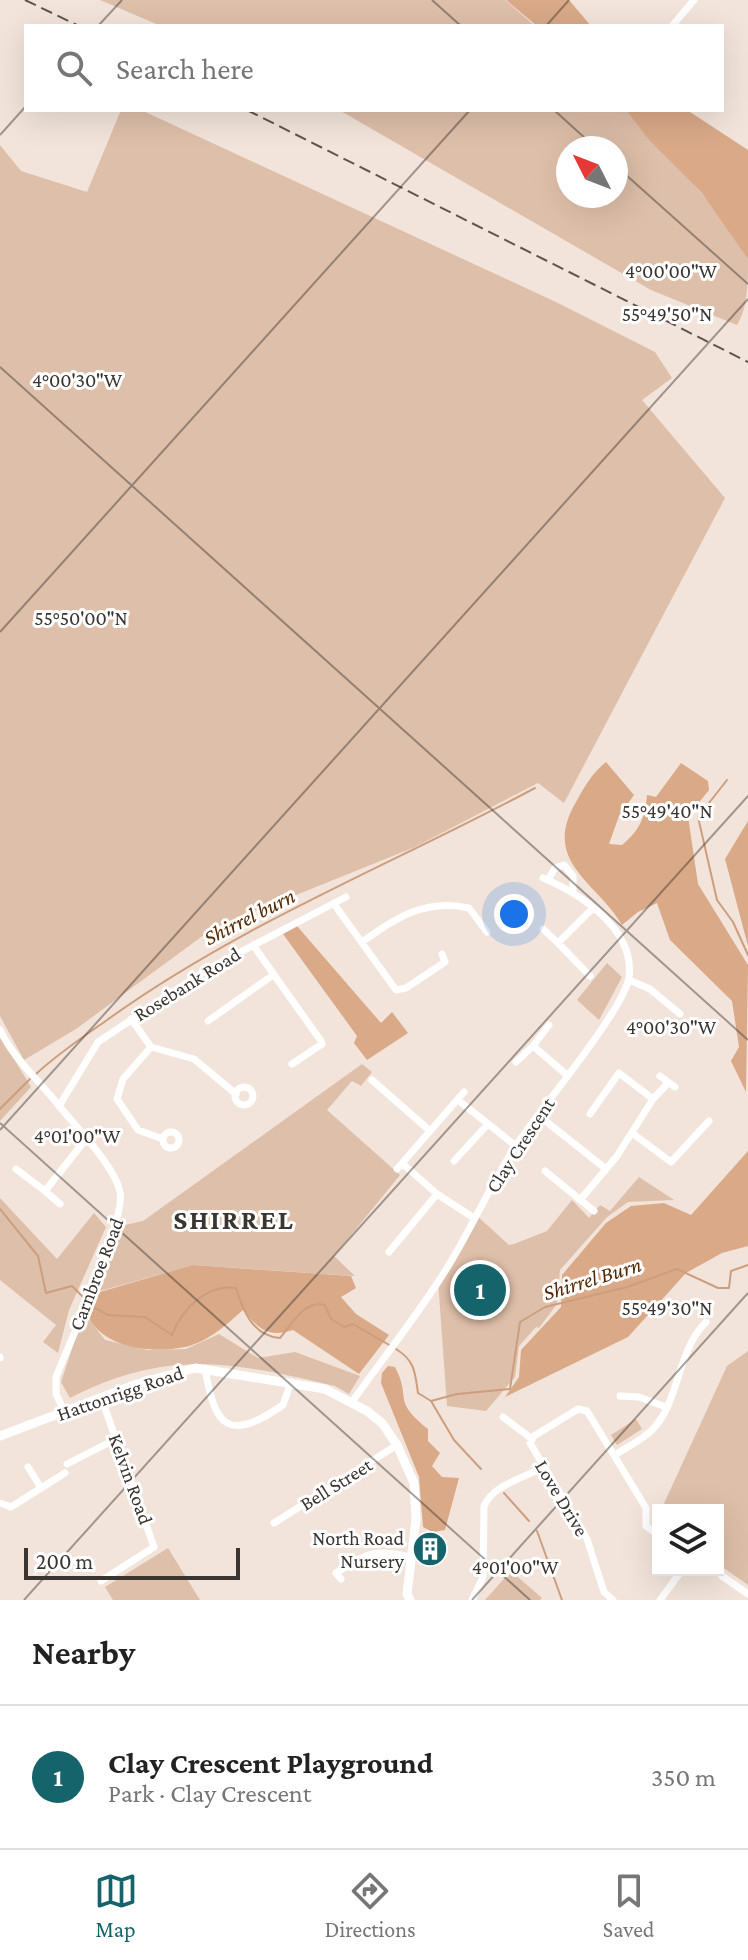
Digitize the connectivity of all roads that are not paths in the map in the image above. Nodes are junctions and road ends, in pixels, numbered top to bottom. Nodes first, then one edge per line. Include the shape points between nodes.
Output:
1 (694, 0) edge
2 (674, 24) edge
3 (573, 893) junction
4 (346, 897) dead end
5 (334, 904) junction
6 (593, 908) junction
7 (543, 929) dead end
8 (487, 932) dead end
9 (362, 942) junction
10 (558, 943) junction
11 (253, 945) junction
12 (442, 954) dead end
13 (273, 975) junction
14 (590, 976) dead end
15 (629, 980) junction
16 (680, 1014) dead end
17 (131, 1019) junction
18 (208, 1021) dead end
19 (549, 1025) dead end
20 (0, 1030) edge
21 (533, 1046) junction
22 (151, 1047) junction
23 (516, 1062) dead end
24 (292, 1064) dead end
25 (567, 1075) junction
26 (660, 1076) dead end
27 (372, 1080) dead end
28 (464, 1092) dead end
29 (236, 1094) dead end
30 (653, 1099) junction
31 (458, 1100) junction
32 (59, 1106) junction
33 (590, 1114) dead end
34 (538, 1115) junction
35 (709, 1121) dead end
36 (488, 1124) junction
37 (430, 1131) junction
38 (632, 1133) junction
39 (86, 1139) junction
40 (163, 1139) dead end
41 (516, 1146) junction
42 (454, 1161) dead end
43 (16, 1169) dead end
44 (606, 1169) junction
45 (545, 1171) dead end
46 (45, 1191) junction
47 (437, 1194) junction
48 (580, 1200) junction
49 (60, 1204) dead end
50 (594, 1211) dead end
51 (474, 1218) junction
52 (389, 1252) dead end
53 (706, 1322) dead end
54 (205, 1368) junction
55 (291, 1382) junction
56 (620, 1396) dead end
57 (101, 1397) junction
58 (352, 1402) junction
59 (666, 1407) junction
60 (64, 1411) junction
61 (503, 1417) dead end
62 (0, 1436) edge
63 (116, 1439) junction
64 (532, 1439) junction
65 (397, 1445) junction
66 (615, 1455) junction
67 (67, 1464) dead end
68 (28, 1467) dead end
69 (543, 1467) junction
70 (65, 1473) dead end
71 (41, 1488) junction
72 (0, 1503) edge
73 (274, 1523) dead end
74 (652, 1530) edge
75 (409, 1557) junction
76 (678, 1576) edge
77 (722, 1576) dead end
78 (341, 1579) dead end
79 (101, 1581) dead end
80 (748, 1594) edge
81 (410, 1600) edge
82 (472, 1600) edge
83 (613, 1600) edge
84 (660, 1600) edge

1 - 2 street
3 - 3 street via 546,879 555,868 564,865 573,876
3 - 6 street
4 - 5 street, Rosebank Road
5 - 9 street
5 - 11 street, Rosebank Road
6 - 10 street
6 - 15 street via 620,937 629,958
7 - 10 street
8 - 9 street via 469,908 446,905 408,911
9 - 12 street via 399,992 445,962
10 - 14 street
11 - 13 street
11 - 17 street, Rosebank Road
13 - 18 street
13 - 24 street via 322,1044
15 - 16 street via 650,989
15 - 25 street, Clay Crescent
17 - 22 street
17 - 32 street, Rosebank Road via 93,1047
19 - 21 street
20 - 32 street, Carnbroe Road via 28,1073
21 - 23 street
21 - 25 street
22 - 29 street via 194,1059
22 - 40 street via 123,1079 117,1099 138,1130
25 - 34 street, Clay Crescent
26 - 30 street via 672,1085
27 - 37 street
28 - 31 street
30 - 33 street via 619,1073
30 - 38 street
31 - 36 street
31 - 37 street
32 - 39 street, Carnbroe Road
34 - 41 street, Clay Crescent
34 - 44 street
35 - 38 street via 671,1162
36 - 41 street
36 - 42 street
37 - 47 street via 400,1166
38 - 44 street
39 - 46 street
39 - 60 street, Carnbroe Road via 121,1193 119,1220 56,1377
41 - 51 street, Clay Crescent
43 - 46 street
44 - 48 street
45 - 48 street
46 - 49 street
47 - 51 street
47 - 52 street
48 - 50 street
51 - 58 street, Clay Crescent via 439,1282
53 - 59 street via 684,1356
54 - 55 street, Hattonrigg Road
54 - 55 street via 210,1396 224,1422 244,1428 283,1405
54 - 57 street, Hattonrigg Road via 170,1373
55 - 58 street, Hattonrigg Road
56 - 59 street
57 - 60 street, Hattonrigg Road
57 - 63 street, Kelvin Road
58 - 65 street, Hattonrigg Road via 375,1417
59 - 66 street via 652,1430
60 - 62 street, Hattonrigg Road
61 - 64 street, Love Drive
63 - 67 street
63 - 79 street, Kelvin Road via 154,1547
64 - 66 street, Love Drive via 583,1409
64 - 69 street, Love Drive
65 - 73 street, Bell Street
65 - 75 street, Hattonrigg Road via 414,1483 416,1519
66 - 74 street, Love Drive via 646,1508 646,1526
68 - 71 street
69 - 82 street via 488,1497 483,1577
69 - 83 street, Love Drive via 587,1539 604,1592
70 - 71 street
71 - 72 street via 11,1507
75 - 78 street via 383,1550 368,1553 336,1573
75 - 81 street, Hattonrigg Road
76 - 84 street
77 - 80 street

